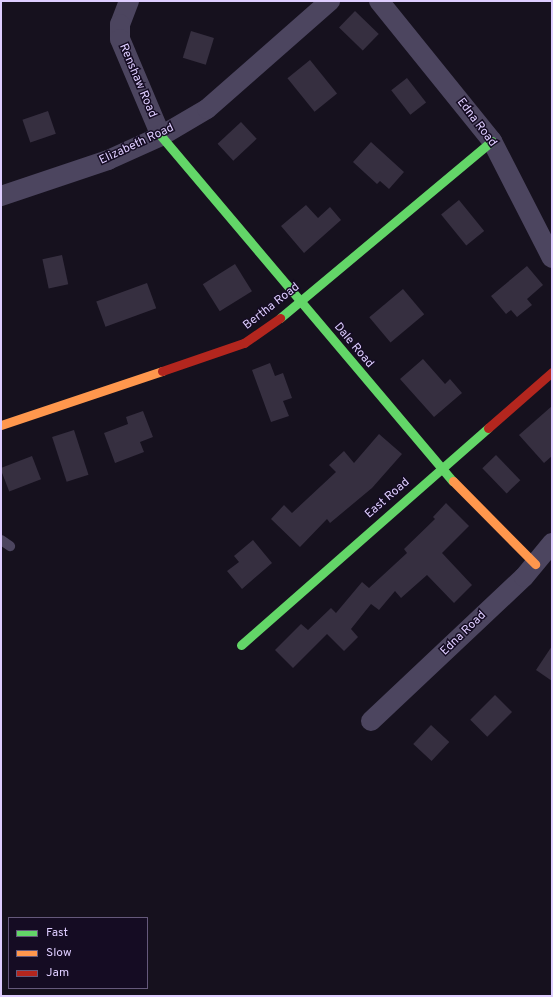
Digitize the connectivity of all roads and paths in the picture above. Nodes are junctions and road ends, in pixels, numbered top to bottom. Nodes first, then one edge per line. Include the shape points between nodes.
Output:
1 (129, 1) edge
2 (330, 1) edge
3 (379, 1) edge
4 (161, 136) junction
5 (492, 141) junction
6 (1, 196) edge
7 (552, 258) edge
8 (299, 302) junction
9 (552, 372) edge
10 (1, 425) edge
11 (441, 468) junction
12 (1, 540) edge
13 (552, 543) edge
14 (10, 546) dead end
15 (535, 564) junction
16 (241, 645) dead end
17 (371, 721) dead end

1 - 4 street, Renshaw Road via 120,24 120,39
2 - 4 street, Elizabeth Road via 206,109
3 - 5 street, Edna Road
4 - 6 street, Elizabeth Road via 108,160
4 - 8 street, Dale Road
5 - 7 street, Edna Road
5 - 8 street, Bertha Road
8 - 10 street, Bertha Road via 244,343
8 - 11 street, Dale Road
9 - 11 street, East Road
11 - 15 street, Dale Road
11 - 16 street, East Road
12 - 14 lane
13 - 15 street, Edna Road
15 - 17 street, Edna Road

